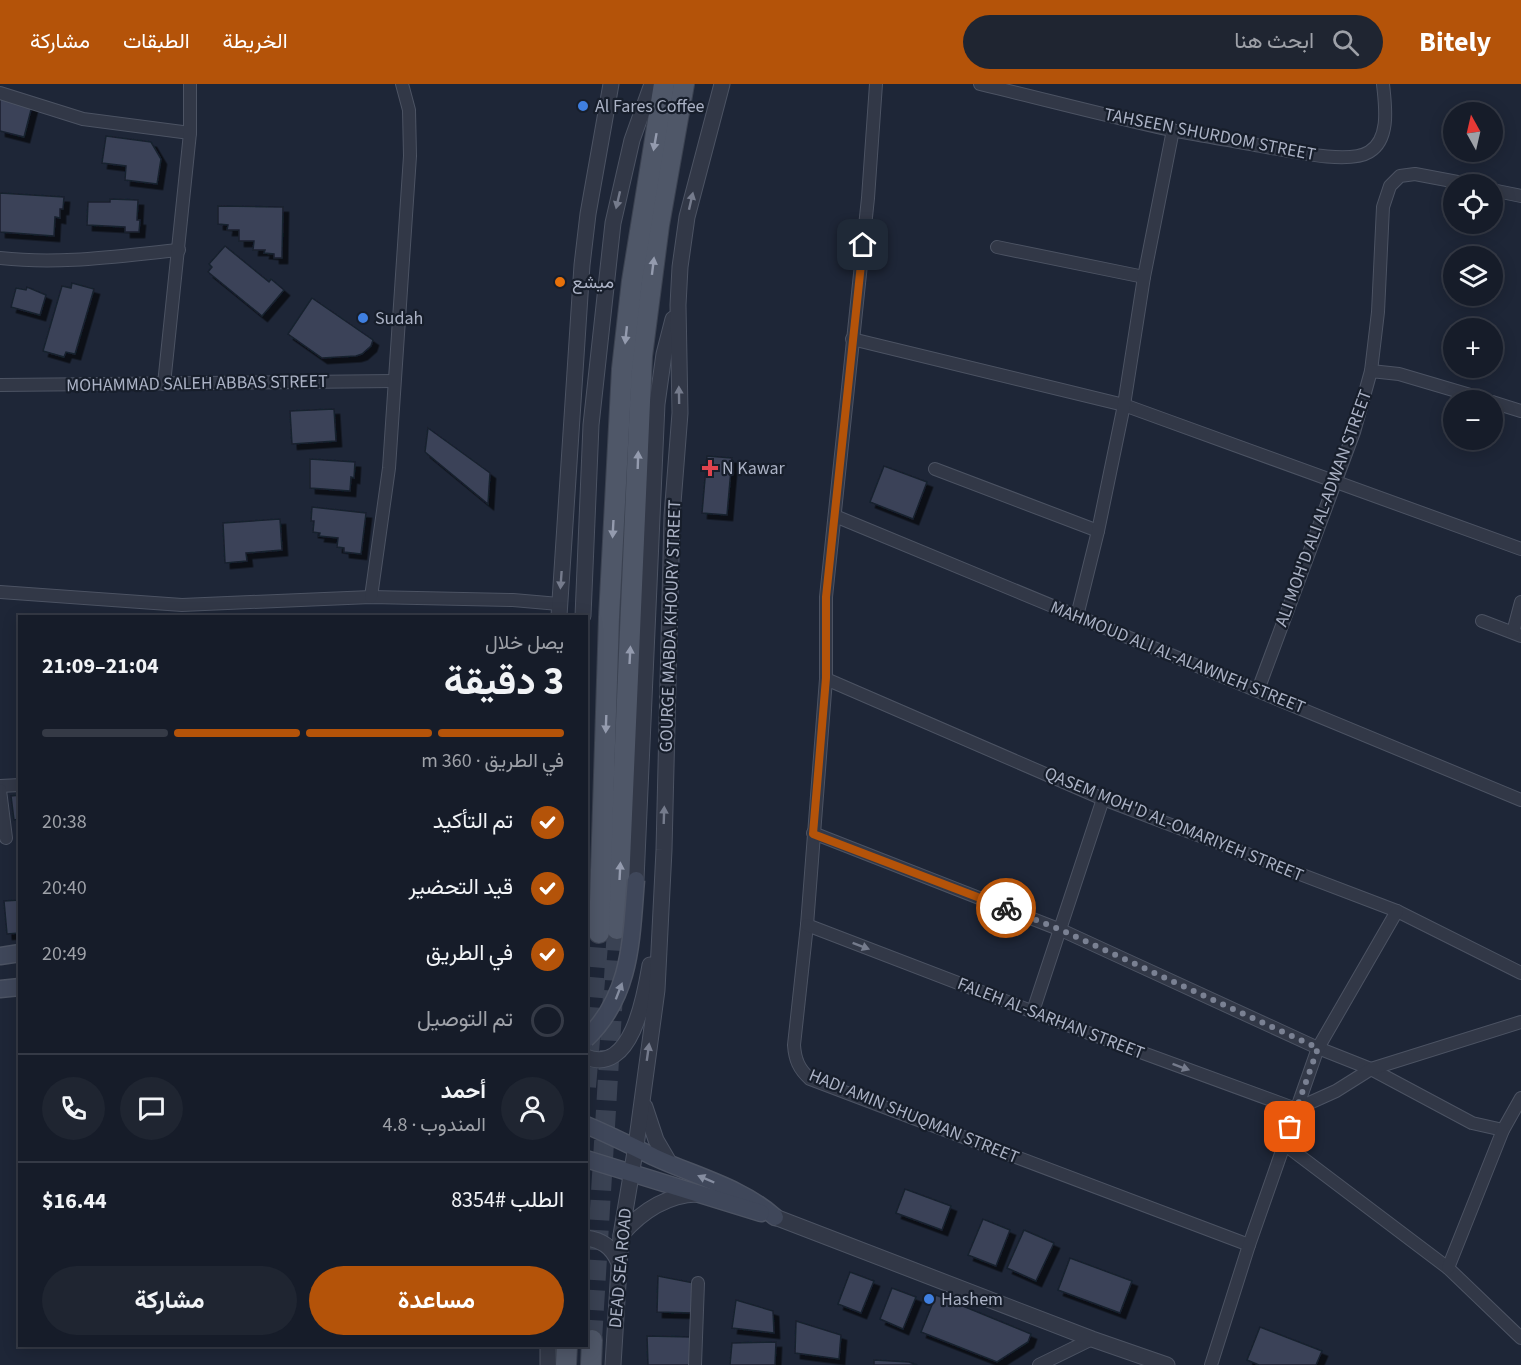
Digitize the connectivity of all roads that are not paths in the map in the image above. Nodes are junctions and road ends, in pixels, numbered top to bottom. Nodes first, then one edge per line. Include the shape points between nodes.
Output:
1 (190, 84) edge
2 (402, 84) edge
3 (611, 84) edge
4 (652, 84) edge
5 (664, 84) edge
6 (684, 84) edge
7 (722, 84) edge
8 (876, 84) edge
9 (980, 84) edge
10 (1383, 84) edge
11 (0, 93) edge
12 (1173, 130) junction
13 (190, 133) junction
14 (1443, 179) edge
15 (1503, 192) edge
16 (1521, 196) edge
17 (997, 247) dead end
18 (179, 250) junction
19 (0, 258) edge
20 (1144, 277) junction
21 (678, 305) junction
22 (852, 339) junction
23 (1371, 371) junction
24 (573, 380) junction
25 (394, 381) junction
26 (164, 384) junction
27 (0, 385) edge
28 (1453, 390) edge
29 (1124, 405) junction
30 (1503, 405) edge
31 (1521, 411) edge
32 (935, 469) dead end
33 (1335, 482) junction
34 (835, 516) junction
35 (587, 526) junction
36 (1098, 531) junction
37 (1521, 549) edge
38 (0, 592) edge
39 (371, 597) junction
40 (1521, 602) edge
41 (182, 610) edge
42 (559, 610) edge
43 (583, 615) edge
44 (1077, 616) junction
45 (1482, 621) dead end
46 (1517, 634) edge
47 (826, 678) junction
48 (1258, 690) junction
49 (18, 785) edge
50 (0, 788) edge
51 (1103, 799) junction
52 (1521, 800) edge
53 (813, 834) junction
54 (6, 838) dead end
55 (664, 850) junction
56 (636, 880) joint
57 (1397, 911) junction
58 (807, 926) junction
59 (1061, 930) junction
60 (18, 953) edge
61 (0, 956) edge
62 (1521, 973) edge
63 (18, 987) edge
64 (0, 990) edge
65 (1033, 1011) junction
66 (1521, 1022) edge
67 (588, 1037) edge
68 (1318, 1048) junction
69 (588, 1058) edge
70 (1371, 1069) junction
71 (643, 1092) junction
72 (1521, 1098) edge
73 (1296, 1109) junction
74 (588, 1126) edge
75 (1503, 1130) junction
76 (1284, 1144) junction
77 (636, 1146) junction
78 (588, 1160) edge
79 (670, 1164) junction
80 (630, 1172) junction
81 (701, 1194) junction
82 (776, 1217) junction
83 (621, 1235) junction
84 (588, 1239) edge
85 (1249, 1245) junction
86 (618, 1262) junction
87 (1448, 1268) junction
88 (698, 1283) dead end
89 (1506, 1325) junction
90 (1521, 1329) edge
91 (1521, 1338) edge
92 (1092, 1339) junction
93 (592, 1340) dead end
94 (549, 1347) edge
95 (567, 1347) edge
96 (548, 1365) edge
97 (566, 1365) edge
98 (591, 1365) edge
99 (613, 1365) edge
100 (695, 1365) edge
101 (1039, 1365) edge
102 (1167, 1365) edge
103 (1211, 1365) edge

1 - 13 street
2 - 25 street via 409,110 410,156
3 - 24 street via 588,214
4 -> 35 street via 632,140 613,223 591,425
5 -> 6 main road via 622,369 610,606 608,931 642,356 659,225
21 -> 7 street, GOURGE MABDA KHOURY STREET via 687,218
8 - 22 street, HADI AMIN SHUQMAN STREET
9 - 12 street, TAHSEEN SHURDOM STREET
10 - 12 street, TAHSEEN SHURDOM STREET via 1386,108 1380,139 1371,151 1356,156 1317,155
11 - 13 street via 82,118
12 - 20 street
13 - 18 street
14 - 23 street via 1415,174 1400,176 1390,186 1383,207
15 - 16 street
17 - 20 street
18 - 19 street via 65,262
18 - 26 street
20 - 29 street
55 -> 21 street, GOURGE MABDA KHOURY STREET via 672,516 680,413
21 - 56 street via 664,354 658,396
22 - 29 street
22 - 34 street, HADI AMIN SHUQMAN STREET
23 - 28 street, ALI MOH'D ALI AL-ADWAN STREET via 1399,374
23 - 33 street, ALI MOH'D ALI AL-ADWAN STREET
24 - 35 street via 579,499
24 -> 42 street
25 - 26 street, MOHAMMAD SALEH ABBAS STREET
25 - 39 street via 389,468
26 - 27 street, MOHAMMAD SALEH ABBAS STREET
29 - 33 street
29 - 36 street
30 - 31 street
32 - 36 street
33 - 37 street
33 - 48 street, ALI MOH'D ALI AL-ADWAN STREET
34 - 44 street, MAHMOUD ALI AL-ALAWNEH STREET
34 - 47 street, HADI AMIN SHUQMAN STREET via 826,597
35 - 43 street
36 - 44 street
38 - 41 street
39 - 41 street
39 - 42 street via 513,600
40 - 46 street
44 - 48 street, MAHMOUD ALI AL-ALAWNEH STREET
45 - 46 street
47 - 51 street, QASEM MOH'D AL-OMARIYEH STREET
47 - 53 street, HADI AMIN SHUQMAN STREET
48 - 52 street, MAHMOUD ALI AL-ALAWNEH STREET
49 - 50 street
50 - 54 street
51 - 57 street, QASEM MOH'D AL-OMARIYEH STREET
51 - 59 street
53 - 58 street, HADI AMIN SHUQMAN STREET
53 - 59 street
55 - 69 street via 650,964 636,1022 625,1046 617,1053 597,1061
71 -> 55 street, GOURGE MABDA KHOURY STREET via 657,990
67 -> 56 main road, bridge via 614,1004 627,968
57 - 62 street, QASEM MOH'D AL-OMARIYEH STREET
57 - 68 street
58 -> 65 street, FALEH AL-SARHAN STREET
58 - 85 street, HADI AMIN SHUQMAN STREET via 794,1055 810,1079
59 - 65 street
59 - 68 street
60 - 61 main road
63 - 64 main road
65 -> 73 street, FALEH AL-SARHAN STREET
66 - 70 street
68 - 70 street
68 - 73 street
70 - 73 street
70 - 75 street via 1472,1123
71 - 77 street, GOURGE MABDA KHOURY STREET
71 - 79 street via 650,1128
72 - 75 street
73 - 76 street
74 - 77 main road
75 - 87 street
76 - 85 street
76 - 87 street
77 - 79 main road
77 - 80 street, GOURGE MABDA KHOURY STREET
78 - 80 main road
82 -> 79 main road via 746,1196
80 - 81 main road
80 - 83 street, DEAD SEA ROAD
81 - 82 main road
81 - 83 street via 686,1194 657,1205
82 - 92 street
83 - 86 street, DEAD SEA ROAD
84 - 86 street via 603,1243
85 - 103 street
86 - 99 street, DEAD SEA ROAD
87 - 89 street
88 - 100 street
89 - 90 street
89 - 91 street
92 - 101 street
92 - 102 street
93 - 98 main road, DEAD SEA ROAD
94 - 96 street
95 - 97 main road

